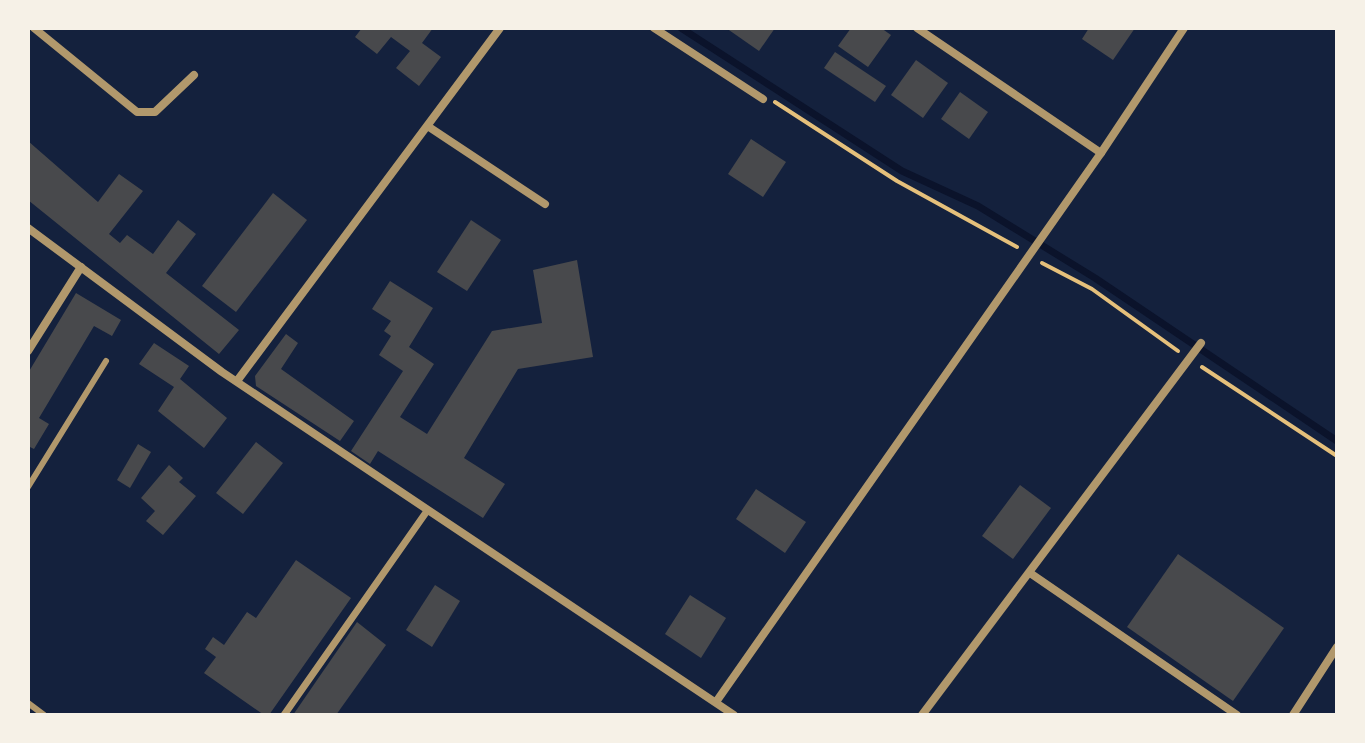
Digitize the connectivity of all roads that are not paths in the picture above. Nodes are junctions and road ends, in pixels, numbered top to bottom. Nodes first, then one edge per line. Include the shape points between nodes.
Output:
1 (34, 28) edge
2 (500, 28) edge
3 (654, 28) edge
4 (917, 28) edge
5 (1184, 28) edge
6 (666, 31) edge
7 (194, 75) dead end
8 (763, 99) road end
9 (429, 127) junction
10 (1101, 153) junction
11 (545, 204) dead end
12 (28, 228) edge
13 (81, 267) junction
14 (1201, 343) dead end
15 (28, 351) edge
16 (106, 361) dead end
17 (237, 381) junction
18 (28, 487) edge
19 (427, 511) junction
20 (1030, 573) junction
21 (1337, 647) edge
22 (716, 702) junction
23 (28, 703) edge
24 (44, 715) edge
25 (284, 715) edge
26 (734, 715) edge
27 (922, 715) edge
28 (1237, 715) edge
29 (1293, 715) edge

1 - 7 street via 137,112 155,112
2 - 9 street
3 - 6 street
4 - 10 street
5 - 10 street
6 - 8 street
9 - 11 street
9 - 17 street
10 - 22 street
12 - 13 street
13 - 15 street
13 - 17 street
14 - 20 street
16 - 18 lane
17 - 19 street
19 - 22 street
19 - 25 street
20 - 27 street
20 - 28 street
21 - 29 street
22 - 26 street
23 - 24 lane

